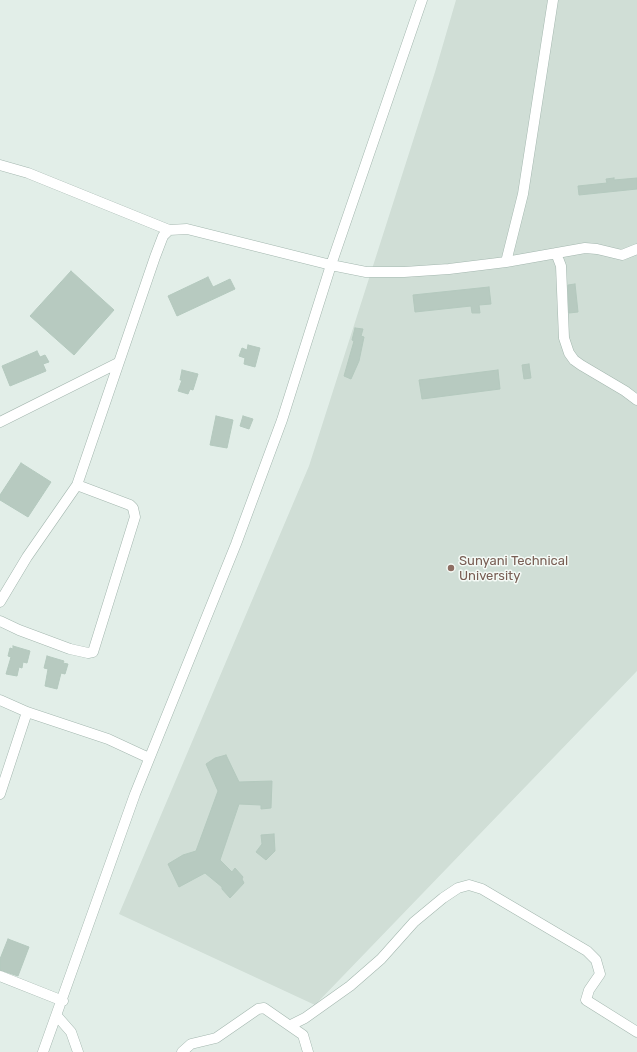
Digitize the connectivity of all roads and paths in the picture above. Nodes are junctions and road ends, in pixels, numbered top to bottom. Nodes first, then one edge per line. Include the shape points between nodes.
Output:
1 (422, 0) edge
2 (553, 0) edge
3 (0, 164) edge
4 (169, 230) junction
5 (637, 249) edge
6 (556, 253) junction
7 (506, 262) junction
8 (331, 265) junction
9 (118, 363) junction
10 (637, 400) edge
11 (0, 422) edge
12 (77, 484) junction
13 (0, 602) edge
14 (0, 620) edge
15 (0, 700) edge
16 (27, 712) junction
17 (148, 758) junction
18 (0, 794) edge
19 (0, 976) edge
20 (63, 1000) junction
21 (57, 1016) junction
22 (291, 1025) junction
23 (637, 1032) edge
24 (43, 1052) edge
25 (78, 1052) edge
26 (182, 1052) edge
27 (308, 1052) edge

1 - 8 street
2 - 7 street via 523,194
3 - 4 street
4 - 8 street via 187,229
4 - 9 street via 160,243
5 - 6 street via 622,255 597,248
6 - 7 street
6 - 10 street via 561,266 564,338 569,353 581,366
7 - 8 street via 404,272 366,272
8 - 17 street via 282,420 236,544
9 - 11 street
9 - 12 street
12 - 13 street
12 - 14 street via 130,505 135,517 93,652 70,649
15 - 16 street
16 - 17 street via 108,739
16 - 18 street
17 - 20 street
19 - 20 street
20 - 21 street
21 - 24 street
21 - 25 street via 71,1032
22 - 23 street via 350,986 381,959 414,922 443,898 469,884 482,889 587,951 596,960 600,974 589,990 586,1000
22 - 26 street via 264,1008 258,1009 216,1038 191,1044
22 - 27 street via 303,1035

